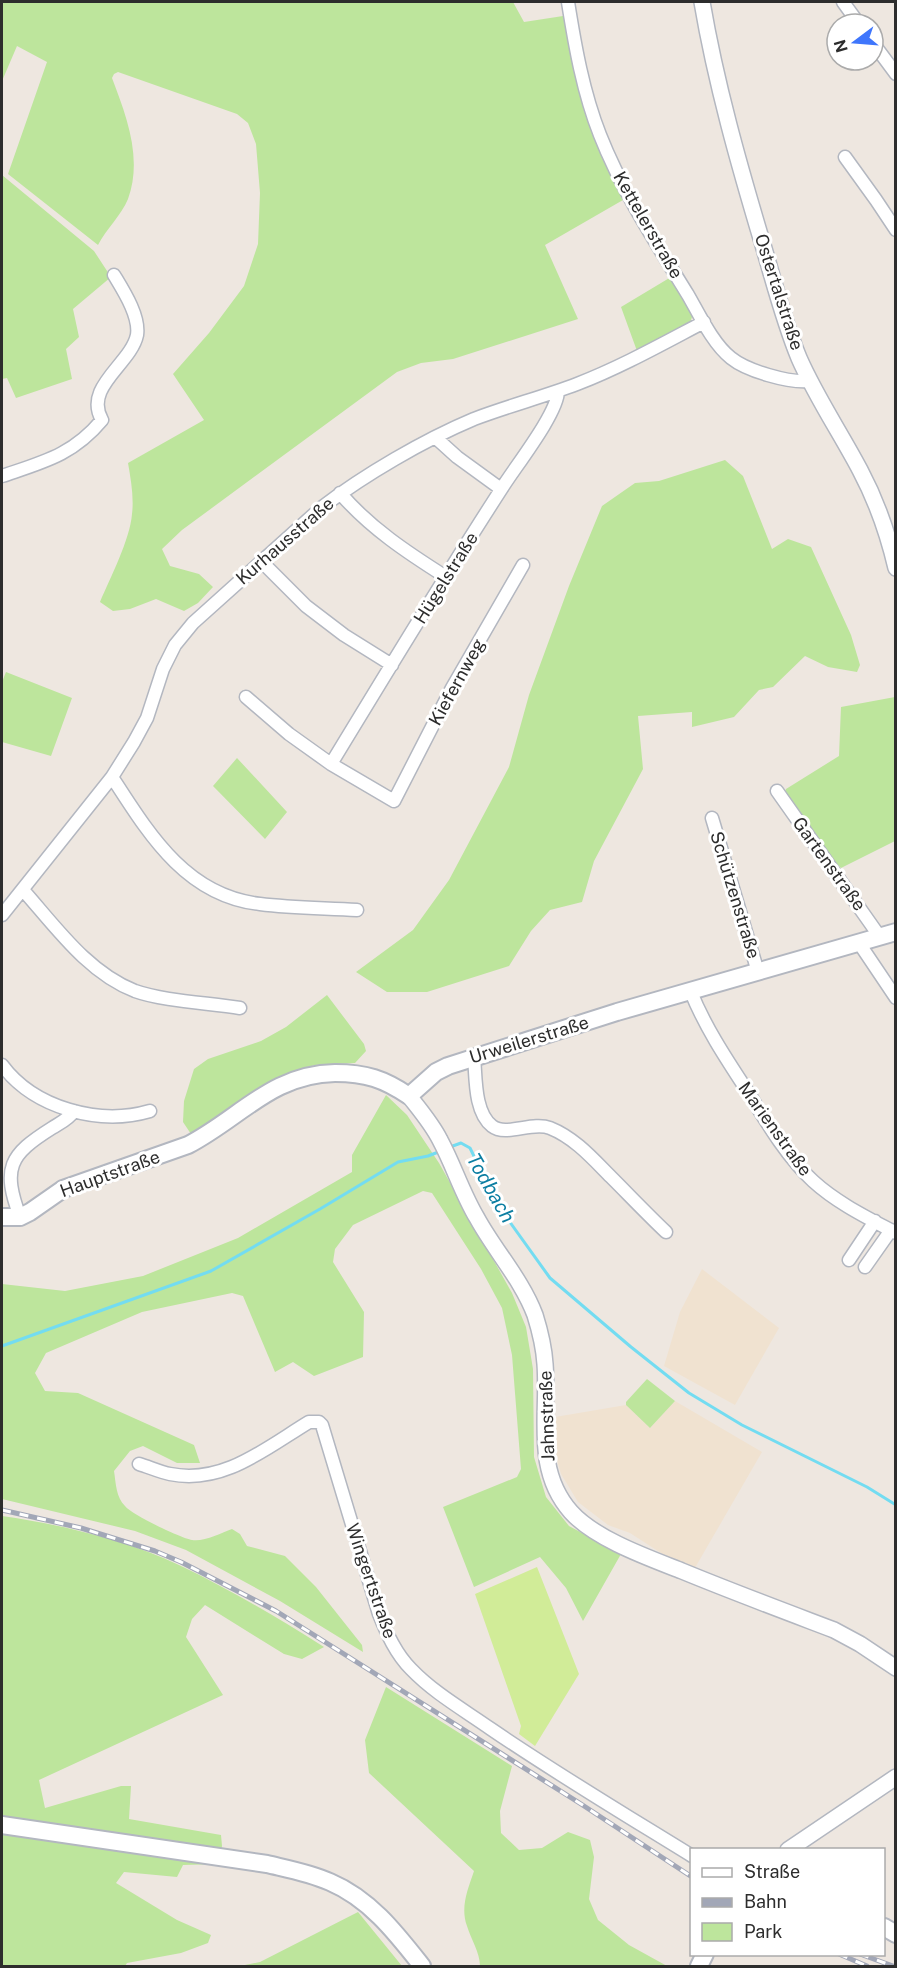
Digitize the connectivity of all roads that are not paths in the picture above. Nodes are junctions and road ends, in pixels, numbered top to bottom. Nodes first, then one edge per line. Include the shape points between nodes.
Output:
1 (568, 2) edge
2 (702, 2) edge
3 (885, 59) edge
4 (896, 74) edge
5 (845, 158) dead end
6 (896, 230) edge
7 (114, 274) dead end
8 (704, 322) junction
9 (809, 381) junction
10 (558, 391) junction
11 (436, 438) junction
12 (2, 476) edge
13 (501, 489) junction
14 (340, 493) junction
15 (261, 561) junction
16 (523, 566) dead end
17 (896, 568) edge
18 (446, 577) junction
19 (392, 665) junction
20 (246, 697) dead end
21 (331, 764) junction
22 (112, 777) junction
23 (777, 791) dead end
24 (712, 818) dead end
25 (23, 890) junction
26 (357, 910) dead end
27 (2, 915) edge
28 (888, 935) edge
29 (859, 943) junction
30 (758, 972) junction
31 (691, 992) junction
32 (896, 998) edge
33 (240, 1008) dead end
34 (474, 1057) junction
35 (2, 1065) edge
36 (409, 1096) junction
37 (74, 1111) junction
38 (150, 1111) dead end
39 (2, 1217) edge
40 (20, 1217) junction
41 (874, 1221) junction
42 (893, 1231) edge
43 (666, 1232) dead end
44 (849, 1260) dead end
45 (865, 1267) dead end
46 (140, 1464) dead end
47 (896, 1668) edge
48 (896, 1777) edge
49 (2, 1825) edge
50 (813, 1831) junction
51 (791, 1848) edge
52 (804, 1848) edge
53 (690, 1855) edge
54 (422, 1966) edge

1 - 8 street, Kettelerstraße via 586,94 599,134 619,179
2 - 9 street, Ostertalstraße via 731,134 785,315
3 - 4 street
5 - 6 street
7 - 12 street via 133,311 137,333 132,348 101,389 98,413 102,420 88,436 56,457
8 - 9 street, Kettelerstraße via 722,350 742,365 786,380
8 - 10 street, Kurhausstraße
9 - 17 street, Ostertalstraße via 872,495
10 - 11 street, Kurhausstraße via 474,420
10 - 13 street, Hügelstraße via 547,421
11 - 13 street
11 - 14 street, Kurhausstraße
13 - 18 street, Hügelstraße
14 - 15 street, Kurhausstraße
14 - 18 street via 404,550
15 - 19 street via 325,621
15 - 22 street, Kurhausstraße via 193,623 175,645 147,718
16 - 21 street, Kiefernweg via 452,688 394,801
18 - 19 street, Hügelstraße
19 - 21 street, Hügelstraße
20 - 21 street
22 - 25 street, Kurhausstraße
22 - 26 street via 151,837 199,882 222,894 259,904
23 - 28 street, Gartenstraße
24 - 30 street, Schützenstraße
25 - 27 street, Kurhausstraße
25 - 33 street via 92,964 134,990
28 - 29 main road, Urweilerstraße
29 - 30 main road, Urweilerstraße
29 - 32 street
30 - 31 main road, Urweilerstraße
31 - 34 main road, Urweilerstraße
31 - 41 street, Marienstraße via 725,1058 795,1162 813,1182
34 - 36 main road, Urweilerstraße via 436,1072
34 - 43 street via 483,1116 492,1126 500,1130 548,1127 562,1134 582,1148
35 - 37 street via 26,1089
36 - 40 main road, Hauptstraße via 370,1075 317,1074 288,1082 202,1138 63,1189
36 - 47 street, Jahnstraße via 441,1141 466,1200 534,1315 545,1365 545,1450 550,1475 571,1513 588,1527 646,1557 834,1630
37 - 38 street via 122,1116
37 - 40 street via 15,1157 10,1184
39 - 40 main road
41 - 42 street, Marienstraße
41 - 44 street
42 - 45 street
46 - 53 street, Wingertstraße via 170,1474 217,1474 236,1467 309,1422 319,1422 379,1614 388,1636 410,1668 431,1688 520,1749
48 - 50 street
49 - 54 main road via 301,1872 330,1882 364,1902
50 - 51 street
50 - 52 street

